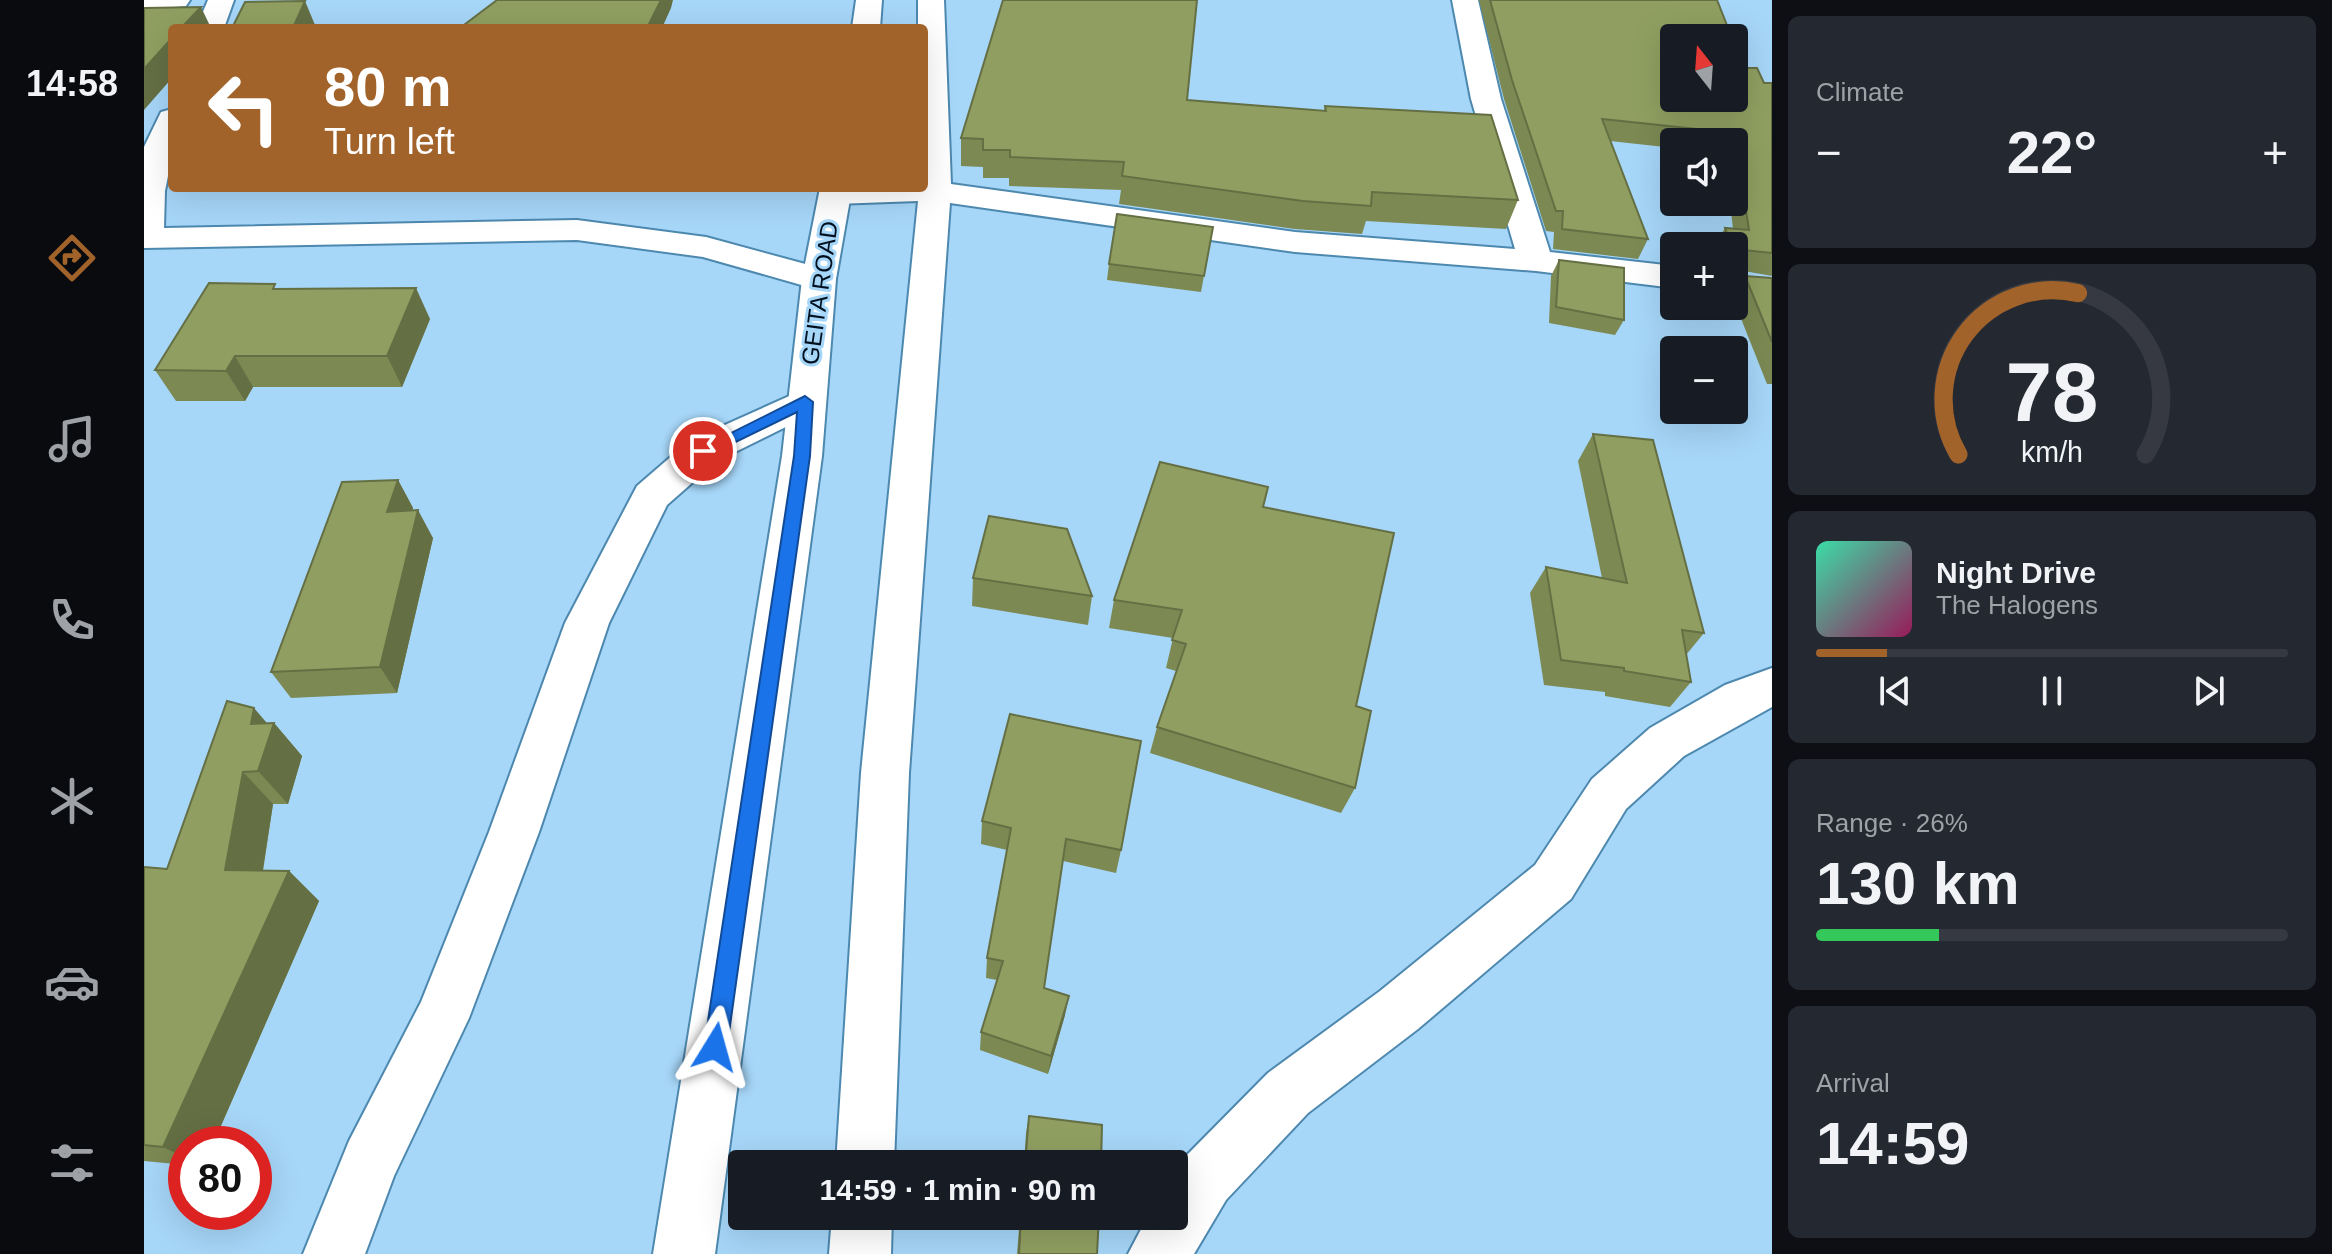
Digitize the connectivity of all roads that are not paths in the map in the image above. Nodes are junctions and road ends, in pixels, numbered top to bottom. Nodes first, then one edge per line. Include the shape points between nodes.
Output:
1 (177, 0) edge
2 (221, 0) edge
3 (869, 0) edge
4 (931, 0) edge
5 (1465, 0) edge
6 (144, 2) edge
7 (212, 24) edge
8 (866, 24) edge
9 (168, 127) edge
10 (928, 191) edge
11 (935, 191) junction
12 (836, 192) edge
13 (146, 238) edge
14 (1536, 261) junction
15 (1660, 275) edge
16 (819, 279) junction
17 (805, 402) junction
18 (1772, 687) edge
19 (866, 1150) edge
20 (861, 1230) edge
21 (334, 1254) edge
22 (684, 1254) edge
23 (860, 1254) edge
24 (1159, 1254) edge

1 - 6 main road
2 - 7 main road
3 - 8 main road
4 - 11 main road
5 - 14 main road via 1486,99
9 - 13 main road via 150,169
10 - 11 main road
11 - 14 main road via 1295,242
11 - 19 main road via 885,773
12 - 16 main road, GEITA ROAD
13 - 16 main road via 577,230 706,247
14 - 15 main road
16 - 17 main road, GEITA ROAD
17 - 21 main road via 703,451 651,496 587,623 442,1018 370,1162
17 - 22 main road, GEITA ROAD via 802,456
18 - 24 main road via 1667,742 1609,794 1553,882 1399,1010 1288,1093 1205,1179
20 - 23 main road

